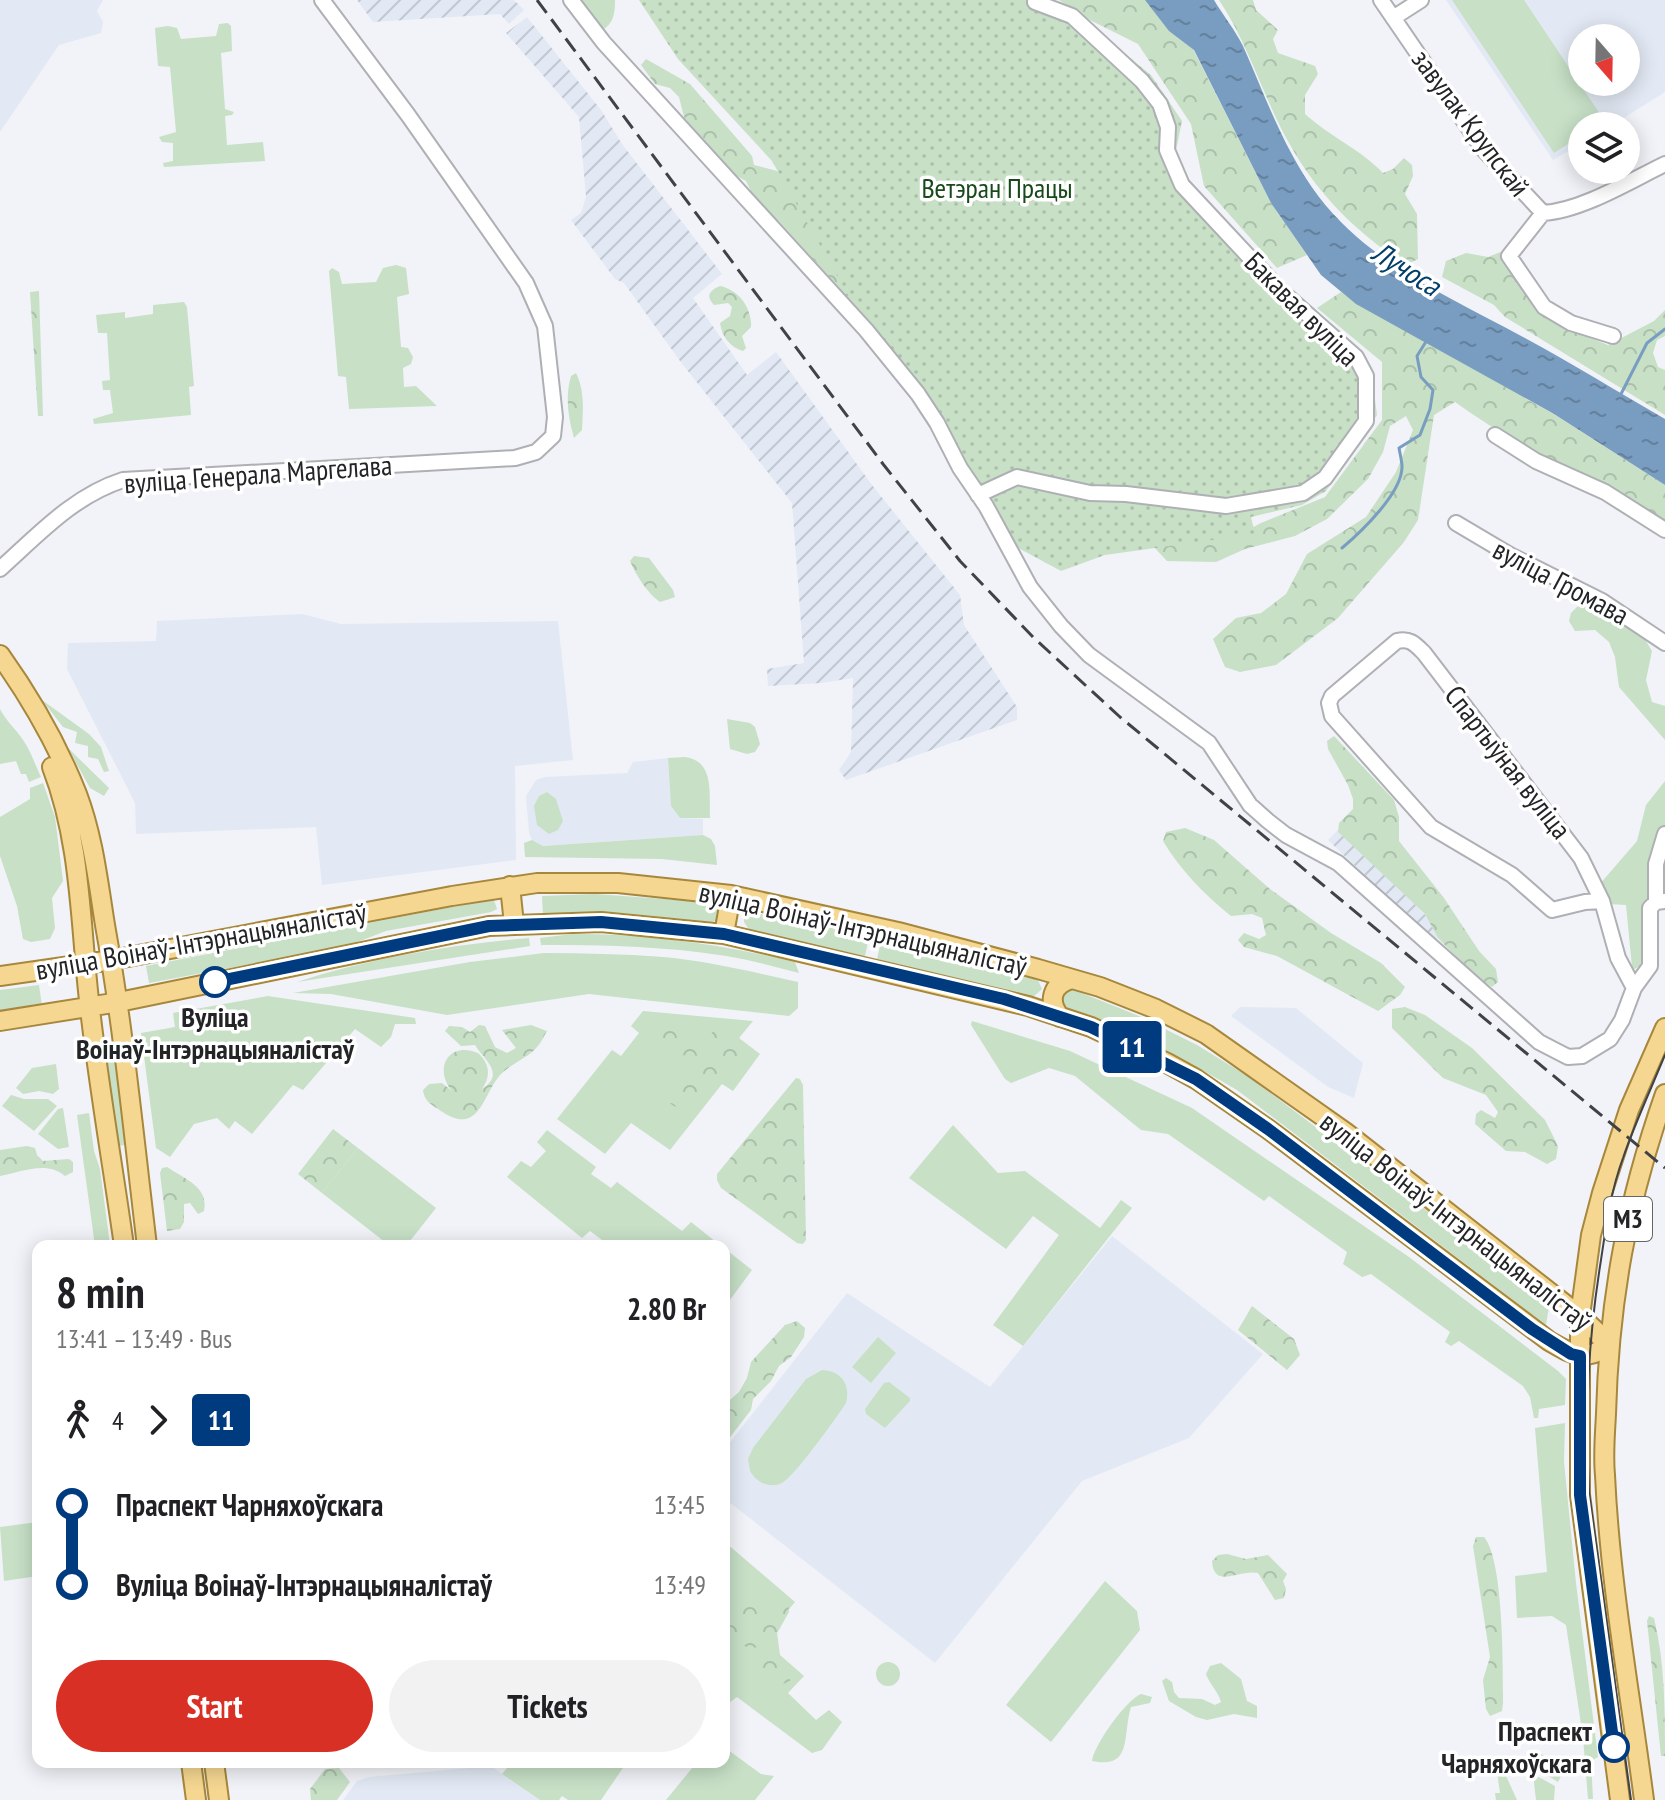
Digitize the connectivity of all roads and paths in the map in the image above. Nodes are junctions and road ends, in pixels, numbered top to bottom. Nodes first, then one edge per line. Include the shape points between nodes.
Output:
1 (322, 0) edge
2 (571, 0) edge
3 (1381, 0) edge
4 (1421, 0) edge
5 (1035, 2) edge
6 (1393, 18) junction
7 (1665, 164) edge
8 (1543, 213) junction
9 (1613, 336) dead end
10 (1495, 435) dead end
11 (978, 495) junction
12 (1456, 523) dead end
13 (1665, 530) edge
14 (0, 569) edge
15 (1665, 643) edge
16 (0, 655) edge
17 (0, 674) edge
18 (1665, 834) edge
19 (510, 886) junction
20 (731, 895) junction
21 (1602, 901) junction
22 (1660, 901) edge
23 (514, 924) junction
24 (724, 934) junction
25 (112, 960) junction
26 (86, 964) junction
27 (1038, 969) junction
28 (0, 976) edge
29 (1072, 979) junction
30 (1634, 988) junction
31 (119, 1002) junction
32 (1028, 1006) junction
33 (90, 1007) junction
34 (1060, 1017) junction
35 (0, 1021) edge
36 (1665, 1028) edge
37 (1665, 1094) edge
38 (135, 1139) junction
39 (109, 1142) junction
40 (139, 1177) junction
41 (115, 1181) junction
42 (123, 1240) edge
43 (146, 1240) edge
44 (1580, 1316) junction
45 (1607, 1347) junction
46 (1580, 1356) junction
47 (192, 1768) edge
48 (215, 1768) edge
49 (196, 1800) edge
50 (219, 1800) edge
51 (1620, 1800) edge
52 (1644, 1800) edge

1 - 14 street, вуліца Генерала Маргелава via 526,283 545,326 553,436 528,456 515,458 123,480 74,503
2 - 11 street via 626,68 866,330 918,394
3 - 6 street, завулак Крупскай
4 - 6 street
5 - 11 street, Бакавая вуліца via 1072,16 1142,81 1160,104 1168,127 1167,150 1182,185 1280,290 1356,357 1366,376 1366,421 1325,478 1303,493 1226,506 1090,493 1017,477
6 - 8 street, завулак Крупскай via 1483,149
7 - 8 street, завулак Крупскай via 1556,213
8 - 9 street via 1509,256 1544,307 1571,323
10 - 13 street
11 - 30 street via 1030,587 1089,655 1209,743 1250,805 1286,835 1338,863 1539,1042 1568,1057 1600,1047 1622,1020
12 - 15 street, вуліца Громава via 1602,601
16 - 25 main road via 77,794 90,835
17 - 26 main road via 45,752 65,800
18 - 22 street via 1656,864
19 - 20 main road, вуліца Воінаў-Інтэрнацыяналістаў via 618,883
19 - 23 main road
19 - 25 main road, вуліца Воінаў-Інтэрнацыяналістаў
20 - 24 main road
20 - 27 main road, вуліца Воінаў-Інтэрнацыяналістаў
21 - 21 street, Спартыўная вуліца via 1552,910 1512,875 1431,827 1332,716 1332,696 1397,641 1411,641 1581,858
21 - 30 street, Спартыўная вуліца via 1618,958
22 - 30 street via 1650,908 1650,966
23 - 24 main road, вуліца Воінаў-Інтэрнацыяналістаў via 601,922
23 - 31 main road, вуліца Воінаў-Інтэрнацыяналістаў
24 - 32 main road, вуліца Воінаў-Інтэрнацыяналістаў
25 - 26 main road, вуліца Воінаў-Інтэрнацыяналістаў
25 - 31 main road
26 - 28 main road, вуліца Воінаў-Інтэрнацыяналістаў
26 - 33 main road
27 - 29 main road, вуліца Воінаў-Інтэрнацыяналістаў
27 - 32 main road via 1045,977 1045,991
29 - 34 main road via 1054,992 1052,1003
29 - 44 main road, вуліца Воінаў-Інтэрнацыяналістаў via 1156,1009 1206,1034 1345,1132
31 - 33 main road, вуліца Воінаў-Інтэрнацыяналістаў
31 - 38 main road
32 - 34 main road, вуліца Воінаў-Інтэрнацыяналістаў
33 - 35 main road, вуліца Воінаў-Інтэрнацыяналістаў
33 - 39 main road
34 - 46 main road, вуліца Воінаў-Інтэрнацыяналістаў via 1196,1079 1532,1329
36 - 44 main road, М3 via 1629,1110 1602,1193
37 - 45 main road, М3 via 1629,1212
38 - 39 main road via 122,1153
38 - 40 main road
39 - 41 main road
40 - 41 main road via 124,1165 117,1169
40 - 43 main road
41 - 42 main road
44 - 45 main road, вуліца Воінаў-Інтэрнацыяналістаў
44 - 46 main road, М3
45 - 46 main road, вуліца Воінаў-Інтэрнацыяналістаў
45 - 52 main road, М3 via 1604,1473
46 - 51 main road, М3 via 1580,1495
47 - 49 main road
48 - 50 main road

